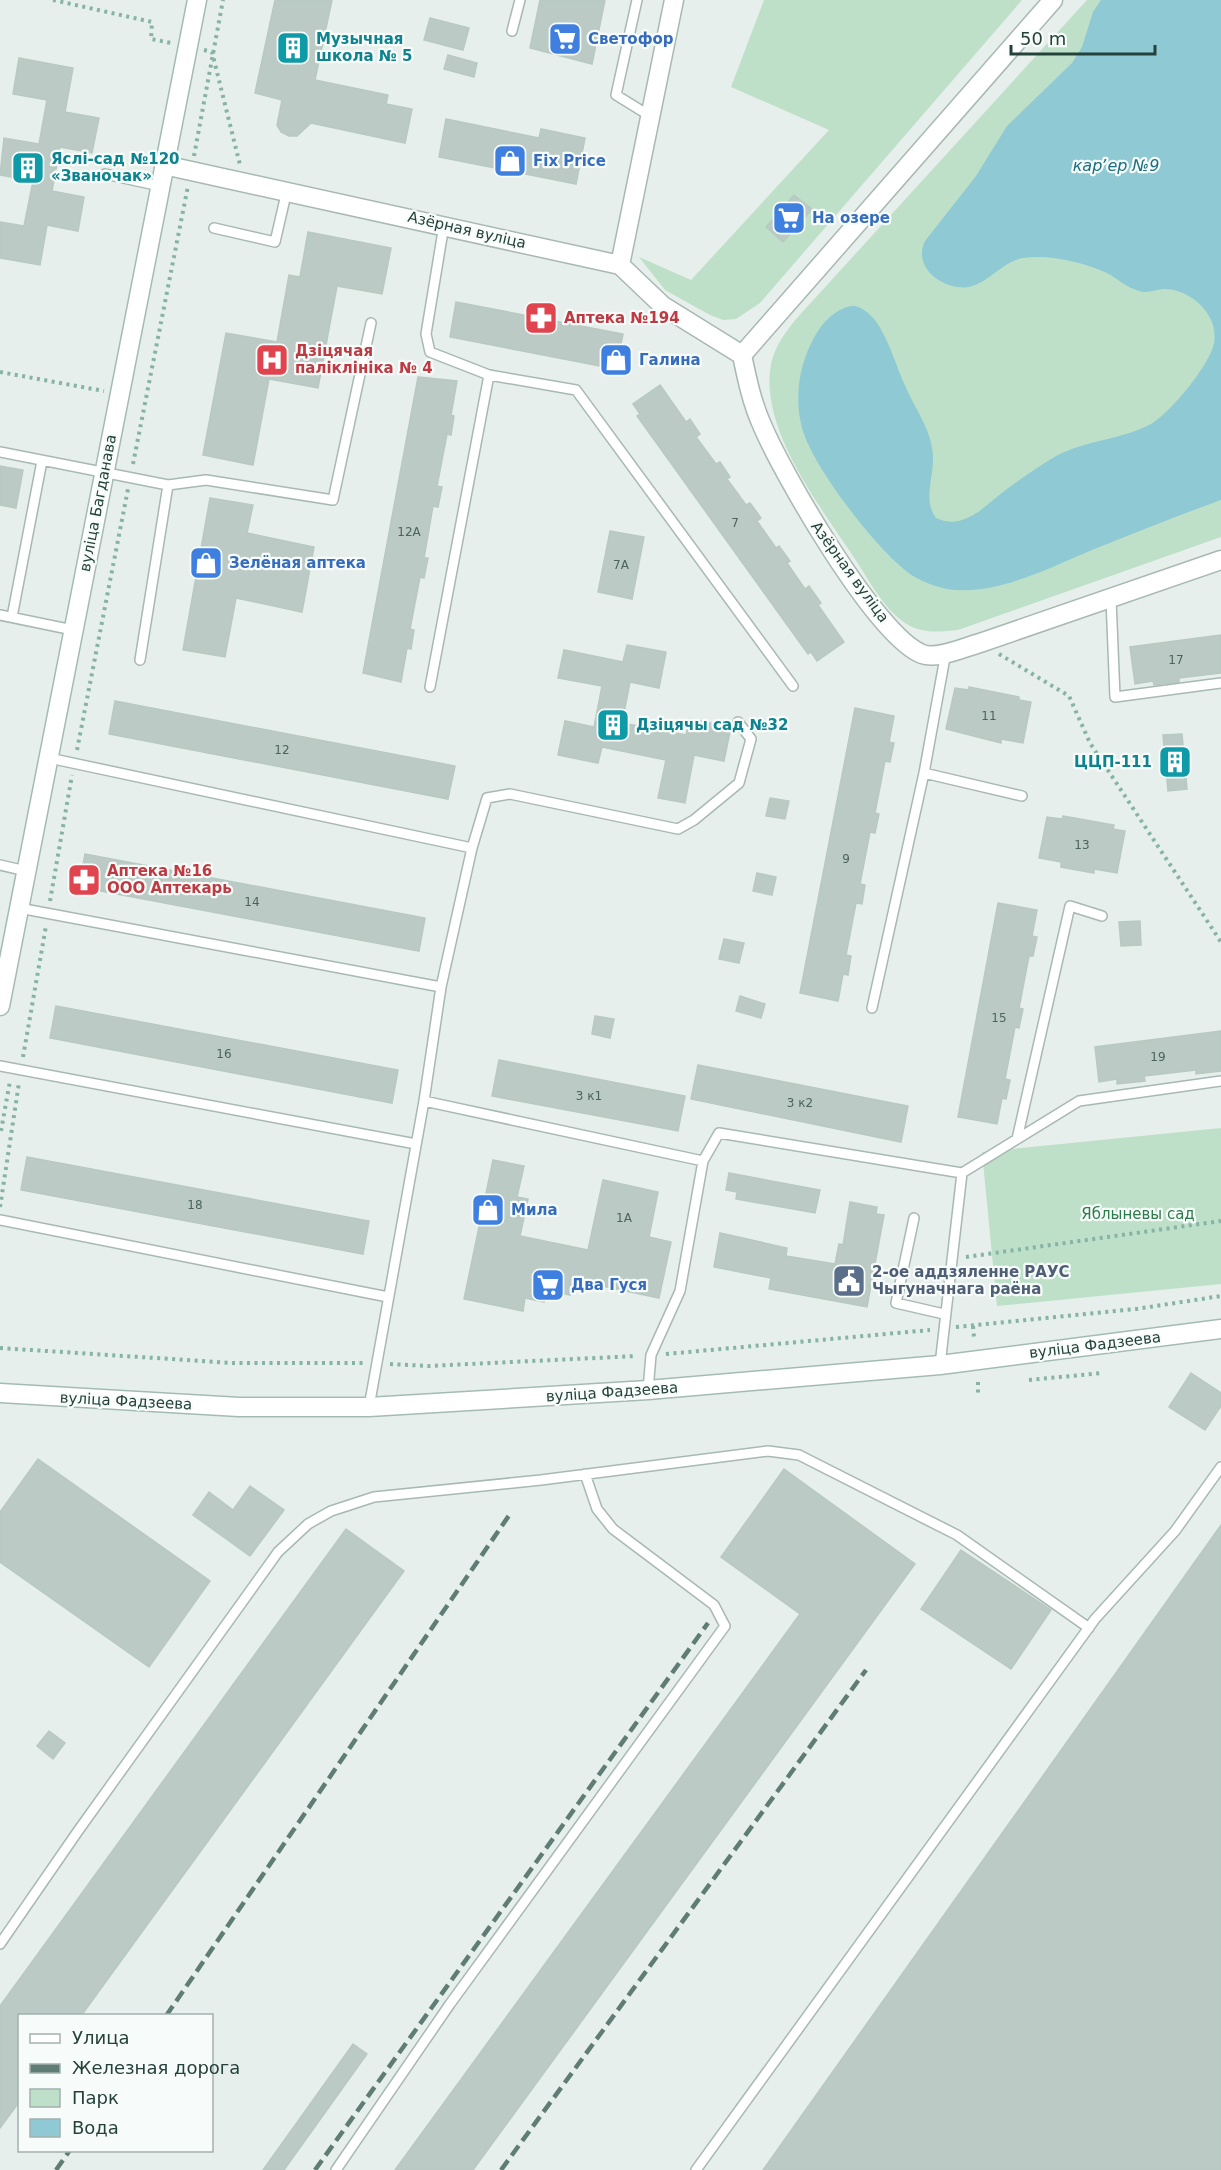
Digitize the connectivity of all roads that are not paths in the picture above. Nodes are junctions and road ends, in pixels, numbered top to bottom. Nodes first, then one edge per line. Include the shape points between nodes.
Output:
1 (197, 0) edge
2 (520, 0) edge
3 (637, 0) edge
4 (674, 0) edge
5 (1053, 0) edge
6 (512, 32) dead end
7 (650, 116) junction
8 (164, 165) junction
9 (105, 174) dead end
10 (160, 186) junction
11 (287, 190) junction
12 (444, 225) junction
13 (214, 228) dead end
14 (620, 265) junction
15 (371, 323) dead end
16 (742, 355) junction
17 (489, 375) junction
18 (0, 452) edge
19 (42, 461) junction
20 (104, 474) junction
21 (168, 485) junction
22 (1221, 560) edge
23 (1111, 598) junction
24 (0, 615) edge
25 (12, 617) junction
26 (73, 630) junction
27 (946, 652) junction
28 (140, 660) dead end
29 (1221, 683) edge
30 (793, 686) dead end
31 (430, 687) dead end
32 (738, 722) dead end
33 (49, 758) junction
34 (924, 773) junction
35 (1022, 796) dead end
36 (472, 848) junction
37 (0, 865) edge
38 (27, 871) junction
39 (19, 908) junction
40 (1101, 916) dead end
41 (441, 987) junction
42 (0, 1006) edge
43 (872, 1008) dead end
44 (0, 1066) edge
45 (1221, 1081) edge
46 (424, 1101) junction
47 (1017, 1139) junction
48 (416, 1144) junction
49 (704, 1161) junction
50 (962, 1173) junction
51 (914, 1218) dead end
52 (0, 1220) edge
53 (388, 1297) junction
54 (944, 1314) junction
55 (1221, 1329) edge
56 (940, 1365) junction
57 (648, 1390) junction
58 (0, 1393) edge
59 (369, 1407) junction
60 (1221, 1467) edge
61 (585, 1474) junction
62 (1089, 1628) junction
63 (0, 1944) edge
64 (336, 2170) edge
65 (696, 2170) edge

1 - 8 street, вуліца Багданава
2 - 6 lane
3 - 7 lane via 616,94
4 - 7 street
5 - 16 street
7 - 14 street
8 - 10 street, вуліца Багданава
8 - 11 street, Азёрная вуліца
9 - 10 lane
10 - 20 street, вуліца Багданава
11 - 12 street, Азёрная вуліца
11 - 13 lane via 275,242
12 - 14 street, Азёрная вуліца
12 - 17 lane via 426,334 430,352
14 - 16 street via 663,306
15 - 21 lane via 333,500 206,480
16 - 27 street, Азёрная вуліца via 749,391 777,458 845,568 906,642 924,655
17 - 30 lane via 576,390
17 - 31 lane
18 - 19 lane
19 - 20 lane
19 - 25 lane
20 - 21 lane
20 - 26 street, вуліца Багданава
21 - 28 lane
22 - 23 street, Азёрная вуліца
23 - 27 street, Азёрная вуліца
23 - 29 lane via 1115,697
24 - 25 lane
25 - 26 lane
26 - 33 street, вуліца Багданава
27 - 34 lane
32 - 36 lane via 751,739 739,783 678,829 510,794 487,798
33 - 36 lane
33 - 38 street, вуліца Багданава
34 - 35 lane
34 - 43 lane
36 - 41 lane
37 - 38 lane
38 - 39 street, вуліца Багданава
39 - 41 lane
39 - 42 street, вуліца Багданава
40 - 47 lane via 1070,906
41 - 46 lane
44 - 48 lane
45 - 47 lane via 1079,1101
46 - 48 lane
46 - 49 lane
47 - 50 lane
48 - 53 lane
49 - 50 lane via 719,1133
49 - 57 lane via 680,1291 651,1355
50 - 54 lane
51 - 54 lane via 896,1303
52 - 53 lane
53 - 59 lane
54 - 56 lane
55 - 56 street, вуліца Фадзеева
56 - 57 street, вуліца Фадзеева
57 - 59 street, вуліца Фадзеева
58 - 59 street, вуліца Фадзеева via 239,1407
60 - 62 lane via 1175,1531
61 - 62 lane via 768,1451 799,1455 957,1535
61 - 63 lane via 374,1497 331,1511 308,1524 278,1552
61 - 64 lane via 597,1509 613,1529 714,1605 725,1626 450,2004
62 - 65 lane

